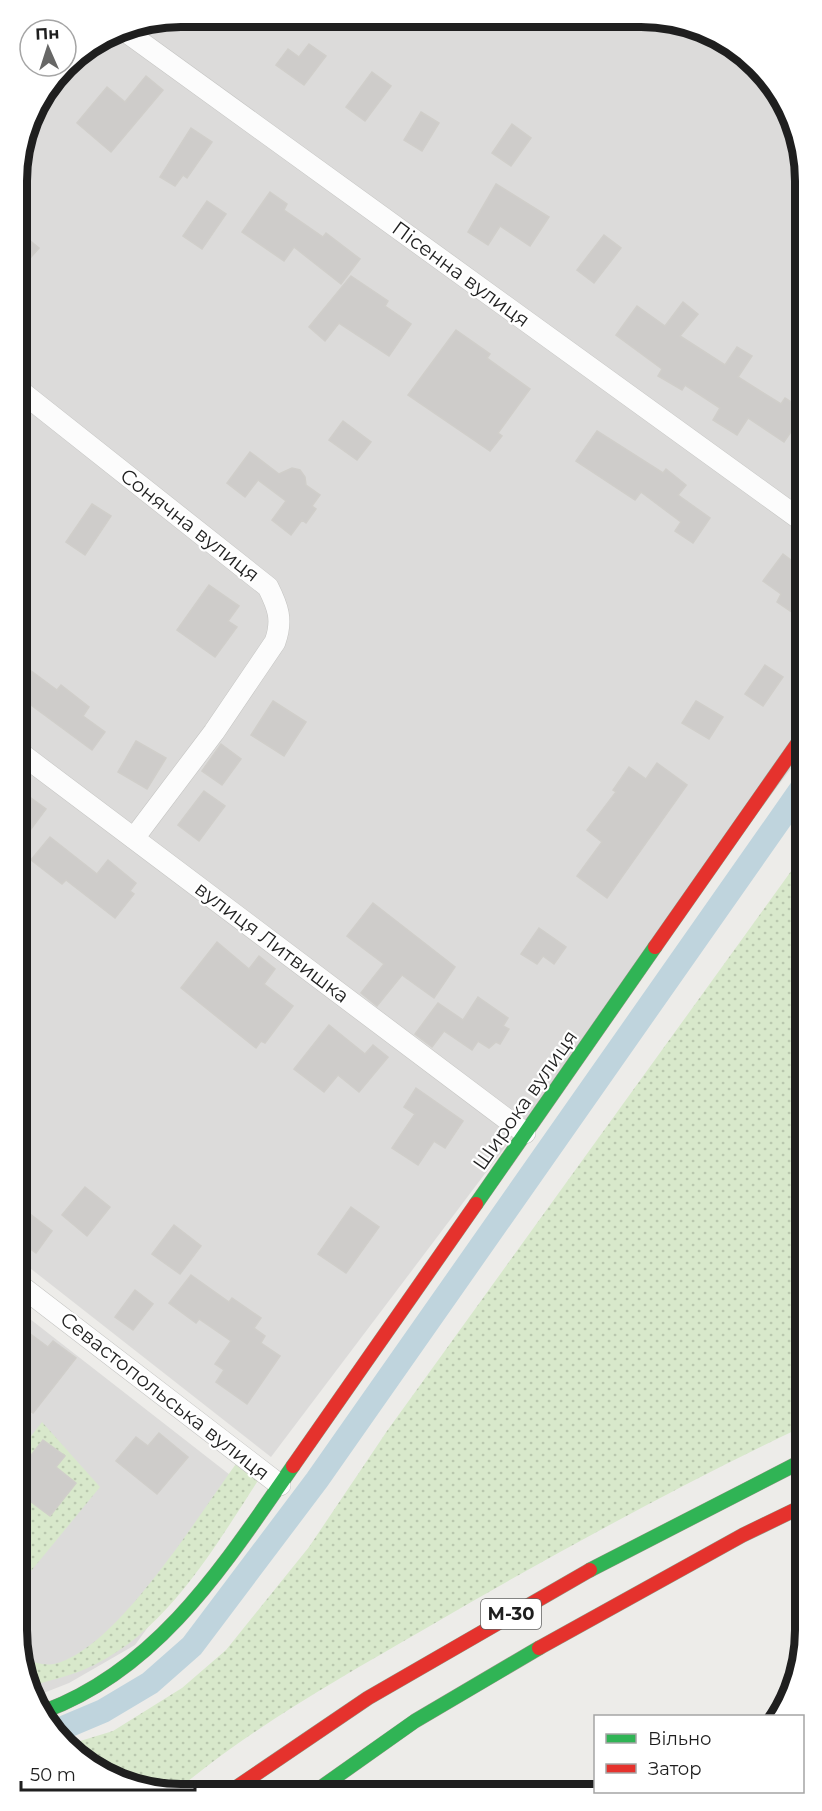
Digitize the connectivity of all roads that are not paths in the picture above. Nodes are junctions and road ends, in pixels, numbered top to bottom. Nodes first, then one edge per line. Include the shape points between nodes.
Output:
1 (131, 36) edge
2 (27, 396) edge
3 (795, 516) edge
4 (795, 747) edge
5 (27, 758) edge
6 (134, 838) junction
7 (525, 1133) junction
8 (27, 1291) edge
9 (795, 1465) edge
10 (280, 1485) junction
11 (795, 1510) edge
12 (50, 1710) edge
13 (240, 1784) edge
14 (326, 1784) edge

1 - 3 street, Пісенна вулиця
2 - 6 street, Сонячна вулиця via 268,587 279,610 281,627 275,642 214,732
4 - 7 main road, Широка вулиця
5 - 6 street, вулиця Литвишка
6 - 7 street, вулиця Литвишка
7 - 10 main road, Широка вулиця
8 - 10 street, Севастопольська вулиця
9 - 13 main road, М-30 via 617,1554 445,1653 278,1756
10 - 12 main road, Широка вулиця via 213,1580 154,1643 109,1681
11 - 14 main road, М-30 via 573,1628 415,1721

